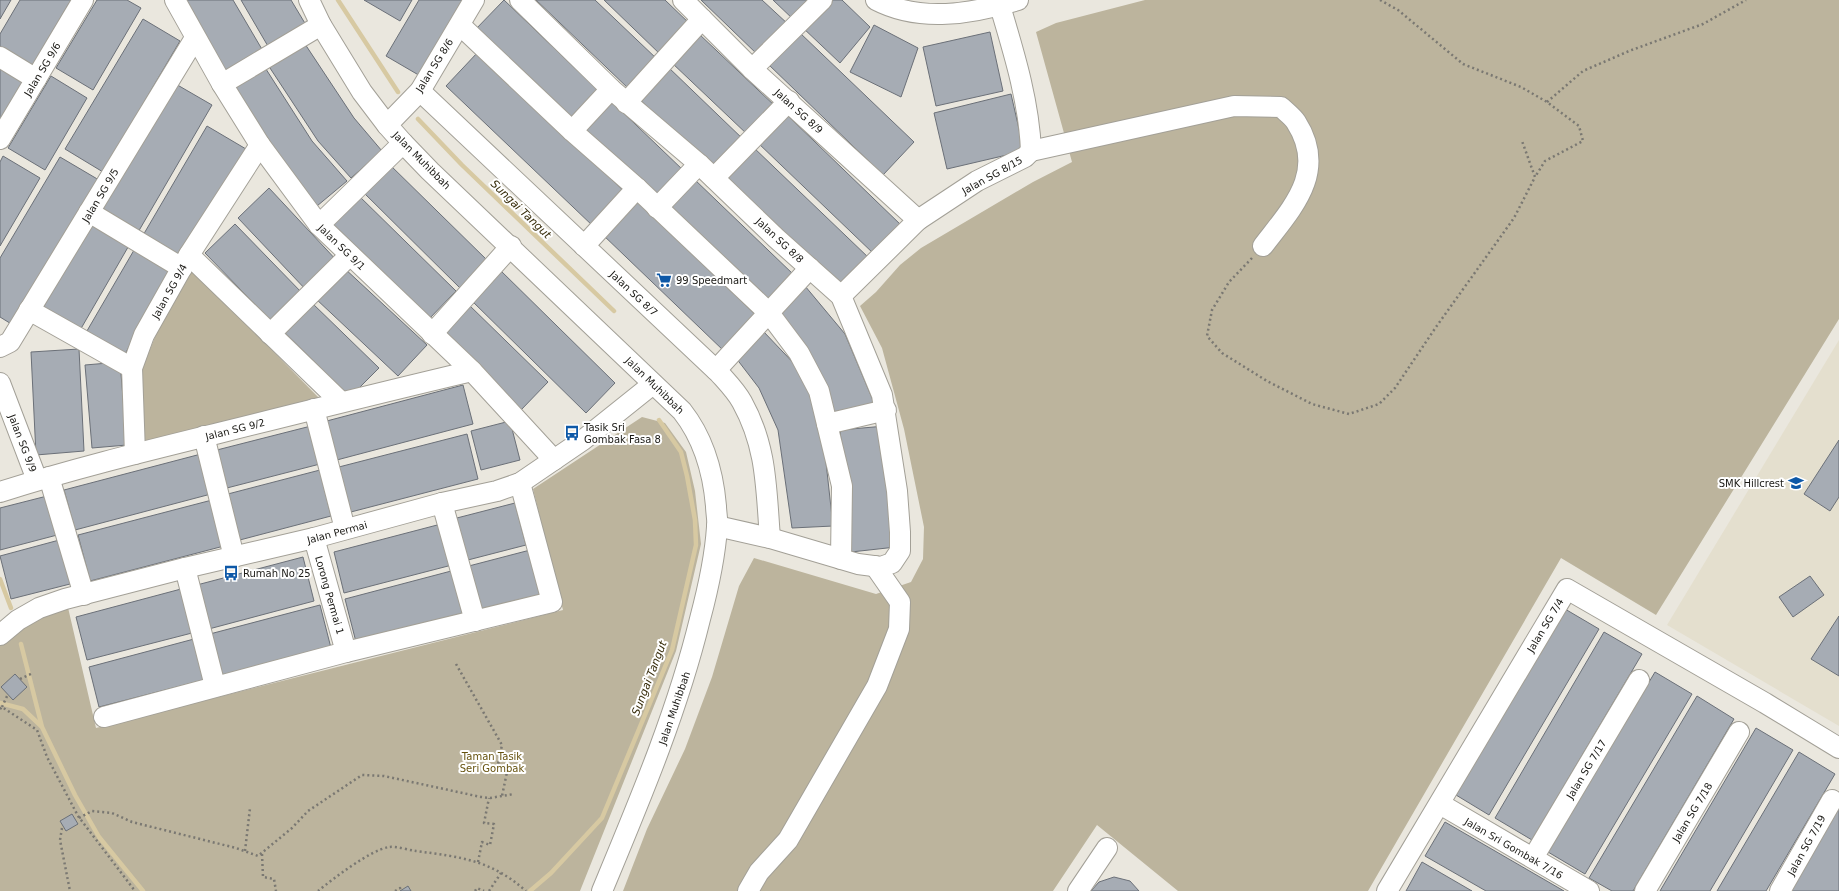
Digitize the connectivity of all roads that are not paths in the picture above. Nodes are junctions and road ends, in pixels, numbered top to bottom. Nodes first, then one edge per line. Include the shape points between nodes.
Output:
1 (83, 0) edge
2 (175, 0) edge
3 (309, 0) edge
4 (474, 0) edge
5 (520, 0) edge
6 (683, 0) edge
7 (822, 0) edge
8 (876, 0) edge
9 (1009, 3) edge
10 (702, 19) junction
11 (321, 25) junction
12 (460, 25) junction
13 (195, 38) junction
14 (0, 57) edge
15 (752, 69) junction
16 (36, 79) junction
17 (222, 84) junction
18 (611, 89) junction
19 (420, 91) junction
20 (789, 101) junction
21 (626, 103) junction
22 (387, 125) junction
23 (572, 131) junction
24 (0, 139) edge
25 (403, 143) junction
26 (260, 146) junction
27 (1031, 151) junction
28 (699, 164) junction
29 (714, 178) junction
30 (637, 188) junction
31 (657, 208) junction
32 (89, 212) junction
33 (918, 220) junction
34 (319, 225) junction
35 (511, 246) junction
36 (584, 246) junction
37 (1263, 246) road end
38 (350, 255) junction
39 (185, 261) junction
40 (810, 268) junction
41 (840, 296) junction
42 (29, 310) junction
43 (769, 313) junction
44 (270, 334) junction
45 (432, 334) junction
46 (0, 347) edge
47 (132, 368) junction
48 (716, 370) junction
49 (472, 372) junction
50 (0, 383) edge
51 (653, 384) junction
52 (341, 402) junction
53 (314, 409) junction
54 (886, 410) junction
55 (827, 424) junction
56 (204, 436) junction
57 (135, 454) junction
58 (554, 460) junction
59 (43, 478) junction
60 (520, 483) junction
61 (0, 492) edge
62 (442, 503) junction
63 (717, 526) junction
64 (345, 529) junction
65 (314, 538) junction
66 (770, 538) junction
67 (234, 557) junction
68 (841, 559) junction
69 (875, 566) junction
70 (185, 568) junction
71 (84, 595) junction
72 (475, 620) junction
73 (0, 635) edge
74 (346, 652) junction
75 (1639, 680) dead end
76 (215, 686) junction
77 (104, 718) dead end
78 (1739, 732) dead end
79 (1839, 748) edge
80 (1832, 800) dead end
81 (1440, 804) junction
82 (1107, 848) dead end
83 (1533, 858) junction
84 (602, 891) edge
85 (748, 891) edge
86 (1078, 891) edge
87 (1387, 891) edge
88 (1589, 891) edge
89 (1645, 891) edge
90 (1780, 891) edge

1 - 16 street, Jalan SG 9/6
2 - 13 street, Jalan SG 9/1
3 - 11 street, Jalan Muhibbah
4 - 12 street, Jalan SG 8/6
5 - 18 street, Jalan SG 8/8
6 - 10 street, Jalan SG 8/9
7 - 15 street
8 - 9 street via 896,9 949,15
9 - 27 street, Jalan SG 8/15 via 1013,48 1029,125
10 - 15 street, Jalan SG 8/9
10 - 21 street
11 - 17 street
11 - 22 street, Jalan Muhibbah via 362,92
12 - 19 street, Jalan SG 8/6
12 - 23 street
13 - 17 street, Jalan SG 9/1
13 - 32 street, Jalan SG 9/5
14 - 16 street
15 - 20 street, Jalan SG 8/9
16 - 24 street, Jalan SG 9/6
17 - 26 street, Jalan SG 9/1
18 - 21 street, Jalan SG 8/8
18 - 23 street
19 - 22 street, Jalan SG 8/6
19 - 36 street, Jalan SG 8/7
20 - 29 street
20 - 33 street, Jalan SG 8/9
21 - 28 street, Jalan SG 8/8
22 - 25 street, Jalan Muhibbah
23 - 30 street
25 - 34 street
25 - 35 street, Jalan Muhibbah
26 - 34 street, Jalan SG 9/1
26 - 39 street, Jalan SG 9/4
27 - 33 street, Jalan SG 8/15 via 1025,157 977,181
27 - 37 street via 1234,106 1281,107 1296,122 1306,144 1310,168 1298,200
28 - 29 street, Jalan SG 8/8
28 - 31 street
29 - 40 street, Jalan SG 8/8
30 - 31 street
30 - 36 street
31 - 43 street
32 - 39 street
32 - 42 street, Jalan SG 9/5
33 - 41 street, Jalan SG 8/15
34 - 38 street, Jalan SG 9/1
35 - 45 street
35 - 51 street, Jalan Muhibbah
36 - 48 street, Jalan SG 8/7
38 - 44 street
38 - 45 street, Jalan SG 9/1
39 - 44 street
39 - 47 street, Jalan SG 9/4 via 144,335
40 - 41 street, Jalan SG 8/8
40 - 43 street
41 - 54 street, Jalan SG 8/8
42 - 46 street, Jalan SG 9/5 via 10,342
42 - 47 street
43 - 48 street
43 - 55 street via 799,353 819,391
44 - 52 street
45 - 49 street, Jalan SG 9/1
47 - 57 street, Jalan SG 9/4
48 - 66 street, Jalan SG 8/7 via 741,400 758,436 764,467
49 - 52 street, Jalan SG 9/2
49 - 58 street, Jalan SG 9/1
50 - 59 street, Jalan SG 9/9
51 - 58 street, Jalan Permai
51 - 63 street, Jalan Muhibbah via 682,411 694,426 704,447 714,485
52 - 53 street, Jalan SG 9/2
53 - 56 street, Jalan SG 9/2
53 - 64 street
54 - 55 street
54 - 69 street, Jalan SG 8/8 via 901,544 892,563 881,567
55 - 68 street via 842,486
56 - 57 street, Jalan SG 9/2
56 - 67 street
57 - 59 street, Jalan SG 9/2
58 - 60 street, Jalan Permai
59 - 61 street, Jalan SG 9/2
59 - 71 street, Jalan SG 9/9
60 - 62 street, Jalan Permai
60 - 72 street via 552,602
62 - 64 street, Jalan Permai
62 - 72 street
63 - 66 street
63 - 84 street, Jalan Muhibbah via 708,590 690,660 664,739
64 - 65 street, Jalan Permai
65 - 67 street, Jalan Permai
65 - 74 street, Lorong Permai 1
66 - 68 street
67 - 70 street, Jalan Permai
68 - 69 street
69 - 85 street via 900,602 899,629 877,686 788,840 759,872
70 - 71 street, Jalan Permai
70 - 76 street
71 - 73 street, Jalan Permai via 65,598 39,608 18,620
72 - 74 street
74 - 76 street
75 - 83 street, Jalan SG 7/17
76 - 77 street
78 - 89 street, Jalan SG 7/18
79 - 81 street, Jalan SG 7/4 via 1567,589
80 - 90 street, Jalan SG 7/19
81 - 83 street, Jalan Sri Gombak 7/16
81 - 87 street, Jalan SG 7/4
82 - 86 street
83 - 88 street, Jalan Sri Gombak 7/16

